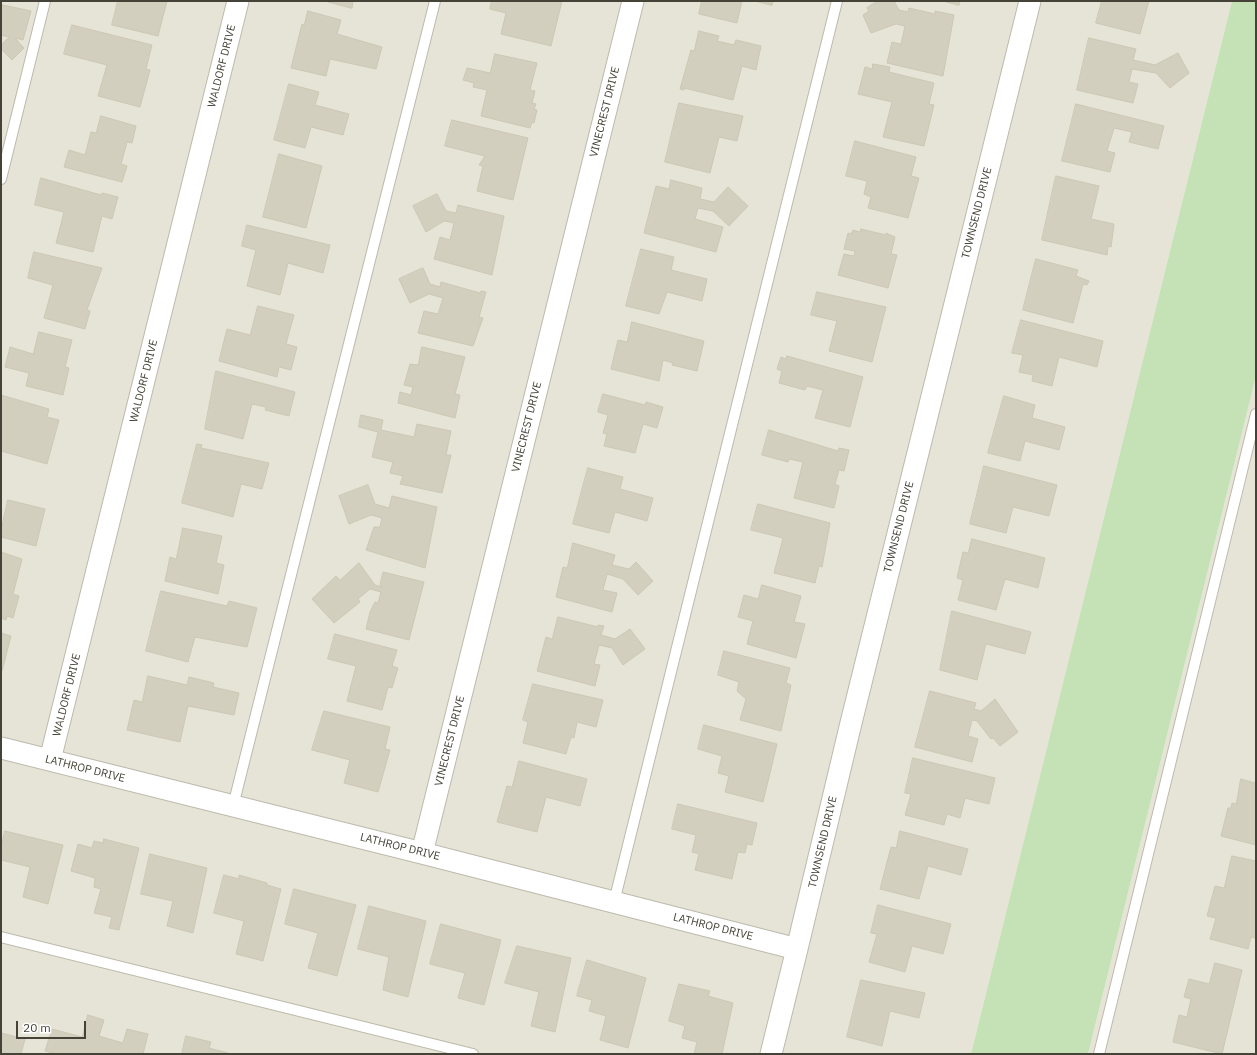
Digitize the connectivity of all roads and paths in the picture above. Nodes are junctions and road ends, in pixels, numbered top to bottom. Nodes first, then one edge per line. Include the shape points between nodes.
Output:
1 (45, 1) edge
2 (238, 1) edge
3 (435, 1) edge
4 (633, 1) edge
5 (837, 1) edge
6 (1030, 1) edge
7 (1, 178) edge
8 (1256, 414) edge
9 (1, 748) edge
10 (50, 760) junction
11 (233, 806) junction
12 (422, 853) junction
13 (614, 902) junction
14 (1, 937) edge
15 (798, 949) junction
16 (474, 1054) edge
17 (771, 1054) edge
18 (1100, 1054) edge

1 - 7 lane
2 - 10 street, WALDORF DRIVE
3 - 11 lane
4 - 12 street, VINECREST DRIVE
5 - 13 lane
6 - 15 street, TOWNSEND DRIVE via 851,723
8 - 18 lane
9 - 10 street, LATHROP DRIVE
10 - 11 street, LATHROP DRIVE
11 - 12 street, LATHROP DRIVE
12 - 13 street, LATHROP DRIVE
13 - 15 street, LATHROP DRIVE
14 - 16 lane
15 - 17 street, TOWNSEND DRIVE

